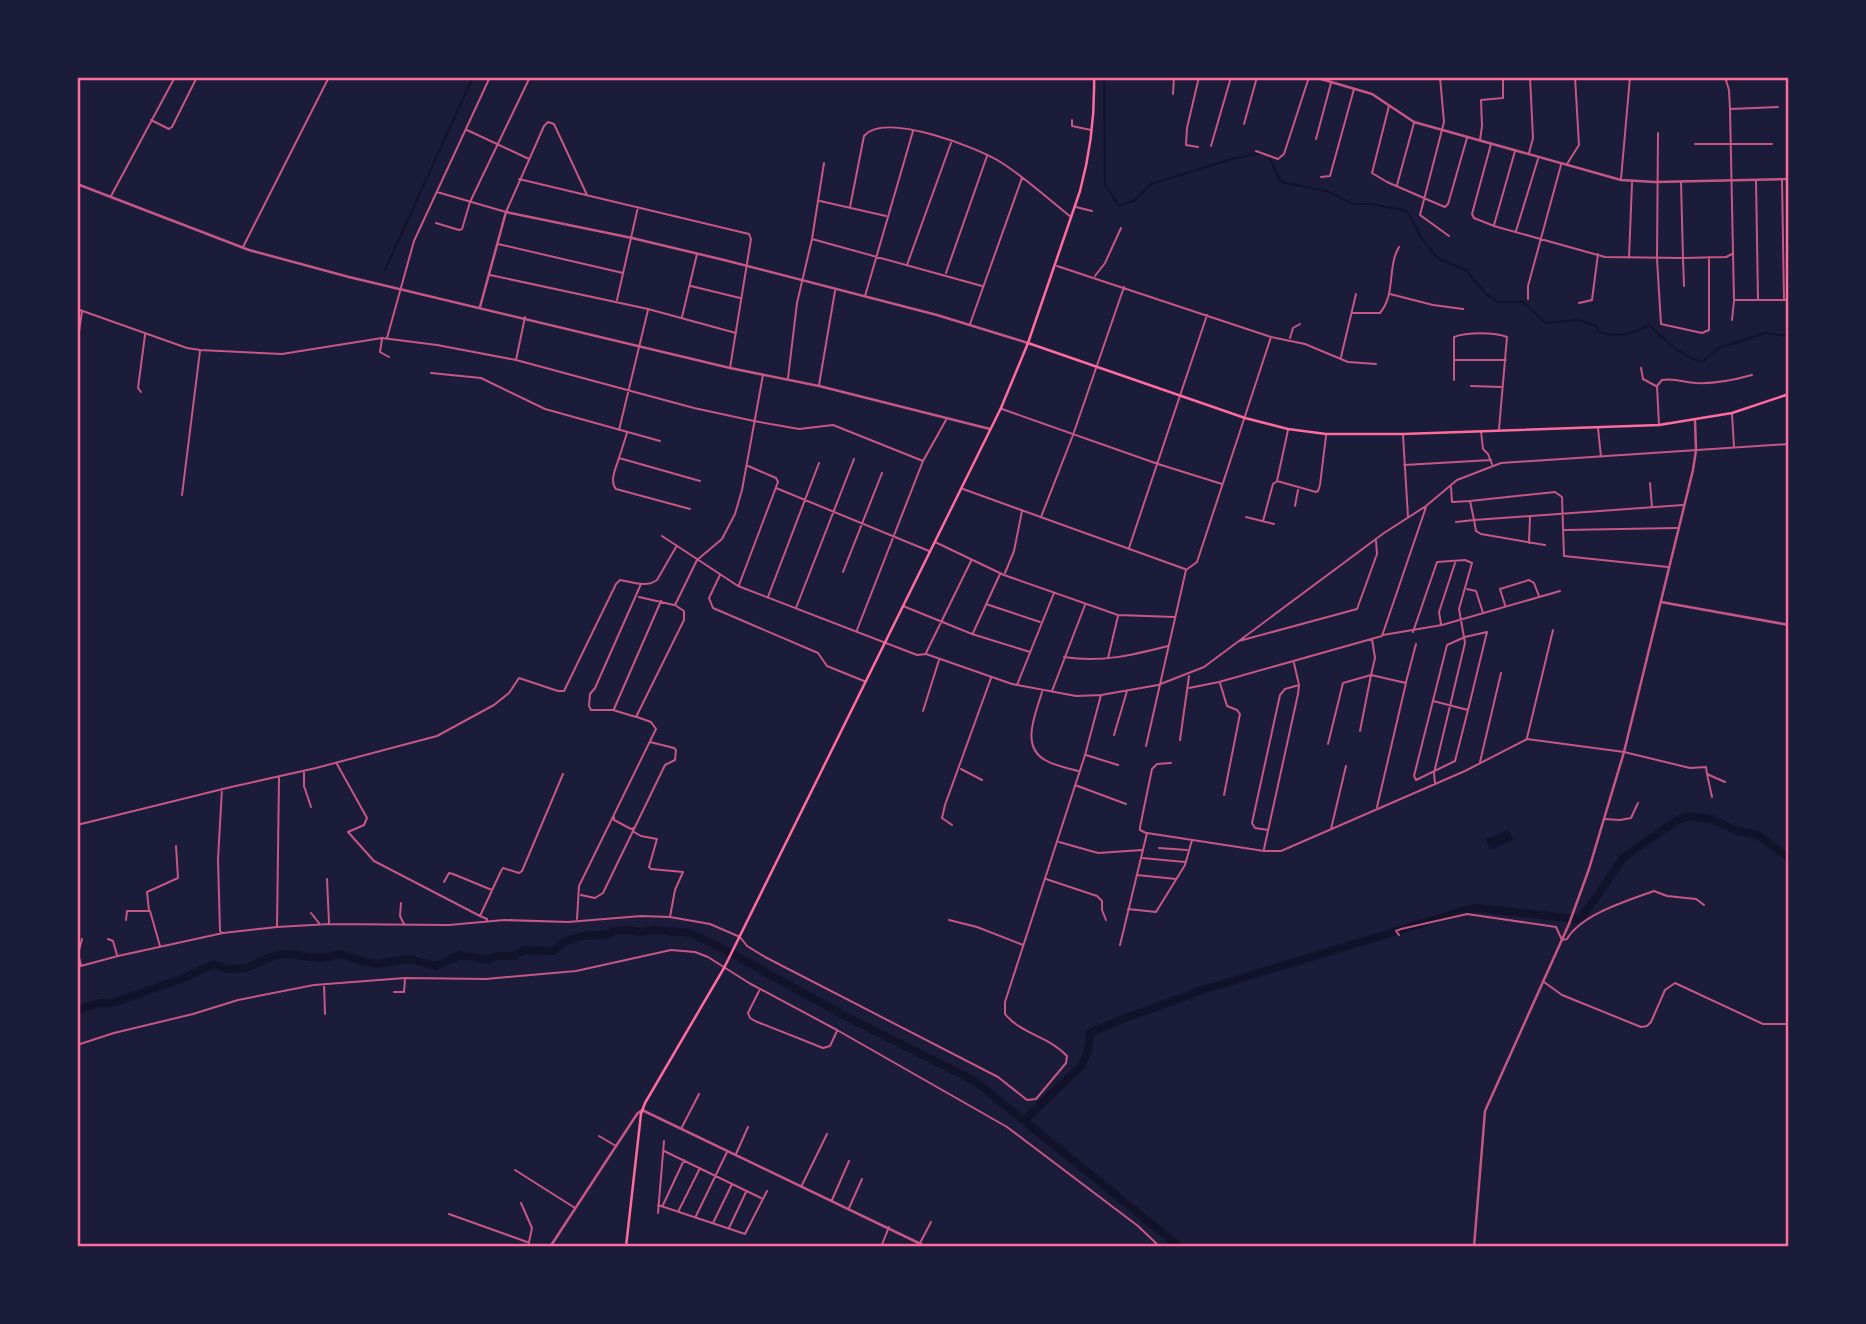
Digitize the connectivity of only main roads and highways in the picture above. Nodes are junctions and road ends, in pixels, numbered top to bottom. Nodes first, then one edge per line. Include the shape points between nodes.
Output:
1 (1094, 77) edge
2 (1028, 344) junction
3 (1789, 394) edge
4 (626, 1247) edge

1 - 2 main road via 1088,161
2 - 3 main road via 1245,418 1326,435 1659,425 1732,413
2 - 4 main road via 1001,408 728,961 642,1110

